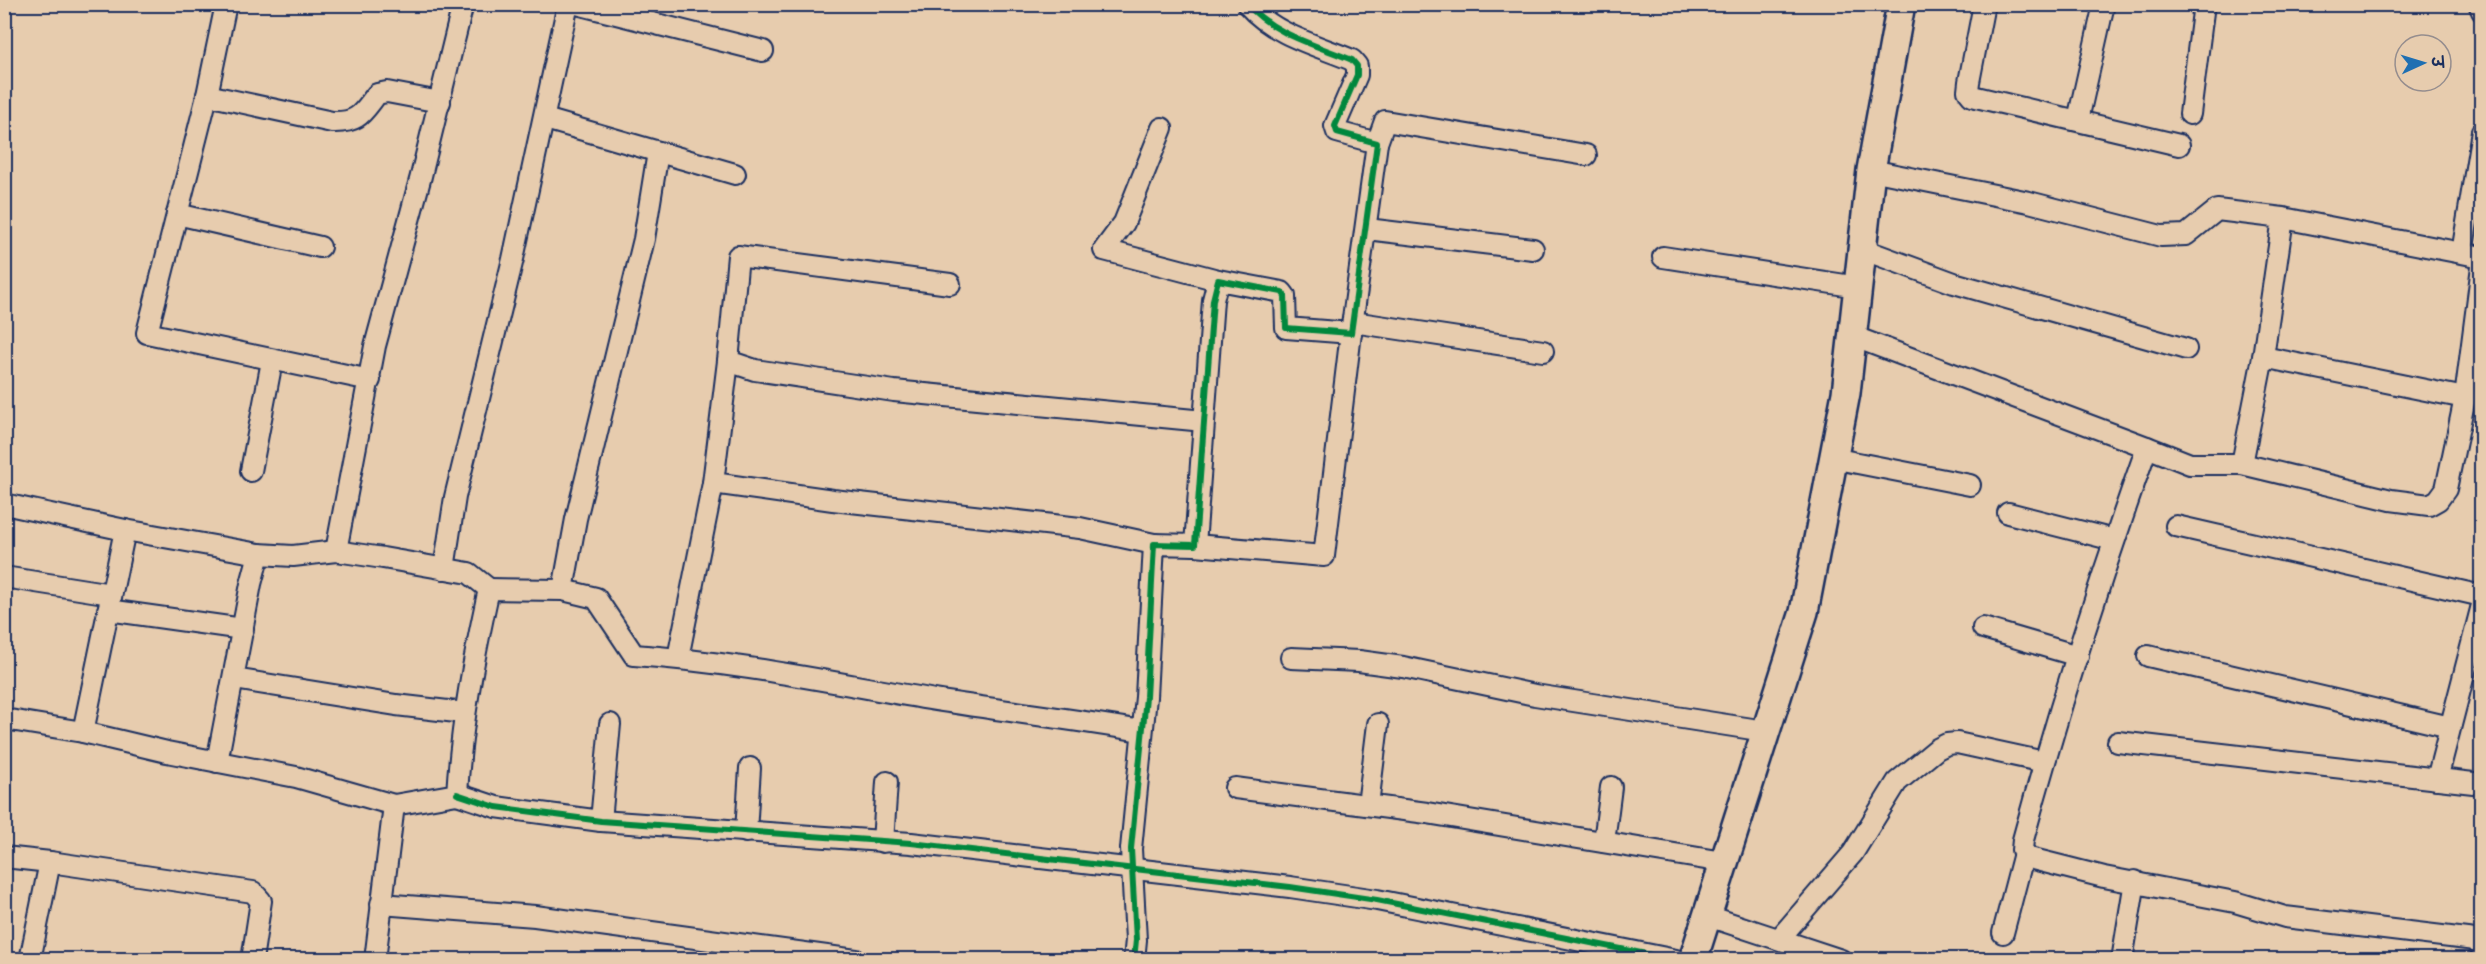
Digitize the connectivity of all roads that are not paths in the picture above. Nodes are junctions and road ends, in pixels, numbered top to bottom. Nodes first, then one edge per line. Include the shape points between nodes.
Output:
1 (226, 4) edge
2 (463, 4) edge
3 (568, 4) edge
4 (577, 4) edge
5 (1247, 4) edge
6 (1901, 4) edge
7 (1984, 4) edge
8 (2104, 4) edge
9 (2204, 4) edge
10 (2479, 4) edge
11 (2481, 11) edge
12 (763, 51) dead end
13 (207, 95) junction
14 (440, 102) junction
15 (2190, 114) dead end
16 (545, 119) junction
17 (2078, 120) junction
18 (1162, 128) dead end
19 (2481, 131) edge
20 (1377, 143) junction
21 (2180, 145) dead end
22 (658, 152) junction
23 (1586, 155) dead end
24 (1871, 170) junction
25 (735, 174) dead end
26 (177, 214) junction
27 (2283, 218) junction
28 (1367, 229) junction
29 (320, 247) dead end
30 (1533, 249) dead end
31 (1862, 249) junction
32 (2462, 253) junction
33 (2481, 256) edge
34 (1662, 257) dead end
35 (2481, 266) edge
36 (1218, 280) junction
37 (950, 284) dead end
38 (1858, 287) junction
39 (1352, 328) junction
40 (1852, 336) junction
41 (2186, 349) dead end
42 (1543, 351) dead end
43 (2263, 357) junction
44 (272, 361) junction
45 (728, 361) junction
46 (370, 380) junction
47 (2465, 398) junction
48 (1204, 421) junction
49 (2147, 447) junction
50 (1832, 458) junction
51 (2242, 464) junction
52 (251, 471) dead end
53 (713, 483) junction
54 (1970, 485) dead end
55 (4, 504) edge
56 (2008, 513) dead end
57 (2176, 526) dead end
58 (125, 530) junction
59 (2114, 540) junction
60 (1154, 544) junction
61 (1195, 545) junction
62 (336, 551) junction
63 (259, 554) junction
64 (444, 569) junction
65 (4, 577) edge
66 (489, 589) junction
67 (563, 590) junction
68 (2481, 596) edge
69 (109, 602) junction
70 (2481, 605) edge
71 (1983, 628) dead end
72 (243, 629) junction
73 (2078, 656) junction
74 (2148, 656) dead end
75 (678, 658) junction
76 (1291, 658) dead end
77 (234, 679) junction
78 (465, 713) junction
79 (4, 719) edge
80 (610, 724) dead end
81 (1378, 724) dead end
82 (2450, 727) junction
83 (1142, 731) junction
84 (1765, 731) junction
85 (83, 732) junction
86 (2118, 742) dead end
87 (218, 762) junction
88 (2044, 762) junction
89 (750, 768) dead end
90 (2437, 779) junction
91 (887, 782) dead end
92 (2481, 784) edge
93 (1611, 787) dead end
94 (1235, 788) dead end
95 (458, 795) junction
96 (394, 805) junction
97 (1368, 806) junction
98 (601, 821) junction
99 (746, 832) junction
100 (883, 842) junction
101 (1604, 842) junction
102 (2024, 853) junction
103 (4, 857) edge
104 (50, 862) junction
105 (1723, 862) junction
106 (1132, 869) junction
107 (2135, 881) junction
108 (381, 904) junction
109 (1706, 915) junction
110 (2003, 933) dead end
111 (1779, 939) junction
112 (2481, 948) edge
113 (30, 960) edge
114 (252, 960) edge
115 (375, 960) edge
116 (856, 960) edge
117 (1134, 960) edge
118 (1676, 960) edge
119 (1693, 960) edge
120 (1841, 960) edge
121 (2122, 960) edge

1 - 13 street
2 - 14 street
3 - 16 street
4 - 12 street
5 - 20 street via 1275,29 1352,60 1357,75 1335,126 1336,132
6 - 24 street
7 - 17 street via 1969,82 1972,96
8 - 17 street
9 - 15 street
10 - 11 street
13 - 14 street via 346,123 357,119 377,94 387,92
13 - 26 street
14 - 46 street via 375,346
16 - 22 street
16 - 64 street via 455,496
17 - 21 street
18 - 36 street via 1124,223 1104,250
19 - 32 street
20 - 23 street via 1385,122
20 - 28 street
22 - 25 street
22 - 67 street via 644,239 576,519
24 - 27 street via 2029,202 2161,236 2186,235 2217,210
24 - 31 street
26 - 29 street
26 - 44 street via 147,333
27 - 32 street
27 - 43 street
28 - 30 street
28 - 39 street
31 - 38 street
31 - 41 street via 1953,283
32 - 33 street
34 - 38 street
35 - 47 street
36 - 39 street via 1282,292 1286,328
36 - 48 street
37 - 45 street via 738,256
38 - 40 street
39 - 42 street
39 - 61 street via 1324,556
40 - 49 street
40 - 50 street via 1846,393
43 - 47 street
43 - 51 street
44 - 46 street
44 - 52 street
45 - 48 street via 755,370 894,391
45 - 53 street
46 - 62 street
47 - 51 street via 2446,489 2429,505 2391,500
48 - 61 street
49 - 51 street via 2190,464
49 - 59 street
50 - 54 street
50 - 84 street via 1804,612
53 - 60 street via 1080,528
53 - 75 street
55 - 58 street
56 - 59 street
57 - 68 street
58 - 63 street
58 - 69 street
59 - 73 street
60 - 61 street
60 - 83 street
62 - 63 street via 292,556
62 - 64 street
63 - 72 street
64 - 66 street via 469,573
65 - 69 street
66 - 67 street
66 - 78 street
67 - 75 street via 596,598 634,655
69 - 72 street
69 - 85 street
70 - 82 street
71 - 73 street
72 - 77 street
73 - 88 street
74 - 82 street
75 - 83 street
76 - 84 street via 1370,662 1535,695
77 - 78 street
77 - 87 street
78 - 95 street
79 - 85 street
80 - 98 street
81 - 97 street
82 - 90 street
83 - 106 street
84 - 105 street
85 - 87 street
86 - 90 street
87 - 96 street via 296,777
88 - 102 street via 2023,840
88 - 111 street via 1957,743 1937,749 1898,782 1853,853
89 - 99 street
90 - 92 street
91 - 100 street
93 - 101 street
94 - 97 street
95 - 96 street
95 - 98 street via 496,807
96 - 108 street
97 - 101 street
98 - 99 street
99 - 100 street
100 - 106 street
101 - 105 street
102 - 107 street via 2040,861
102 - 110 street
103 - 104 street
104 - 113 street
104 - 114 street via 253,892 261,901
105 - 109 street
106 - 117 street via 1137,940
106 - 118 street via 1377,900
107 - 112 street via 2285,917 2475,940
107 - 121 street
108 - 115 street
108 - 116 street via 535,916
109 - 111 street
109 - 119 street
111 - 120 street

